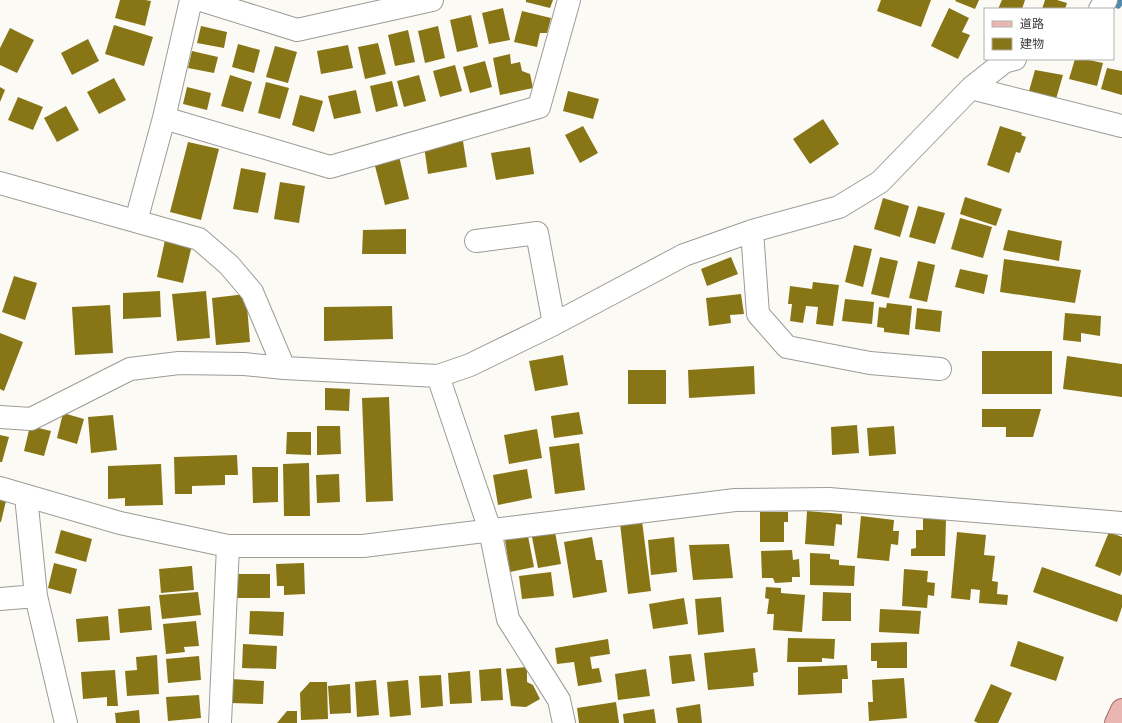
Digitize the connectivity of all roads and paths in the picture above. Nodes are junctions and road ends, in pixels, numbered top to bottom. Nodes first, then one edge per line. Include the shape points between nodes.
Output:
1 (191, 0) edge
2 (201, 0) edge
3 (432, 0) edge
4 (569, 0) edge
5 (1011, 60) edge
6 (971, 88) junction
7 (164, 118) junction
8 (1122, 126) edge
9 (0, 183) edge
10 (136, 222) junction
11 (752, 231) junction
12 (476, 241) dead end
13 (554, 324) junction
14 (284, 368) junction
15 (940, 369) dead end
16 (438, 376) junction
17 (0, 417) edge
18 (0, 488) edge
19 (26, 496) junction
20 (1122, 523) edge
21 (490, 530) junction
22 (228, 546) junction
23 (36, 596) junction
24 (0, 599) edge
25 (1122, 710) edge
26 (66, 723) edge
27 (220, 723) edge
28 (564, 723) edge
29 (1116, 723) edge

1 - 7 street
2 - 3 street via 297,30
4 - 7 street via 539,107 330,167
5 - 6 street via 1004,62
6 - 8 street
6 - 11 street via 880,182 839,206
7 - 10 street
9 - 10 street
10 - 14 street via 199,239 229,265 252,292
11 - 13 street via 684,255
11 - 15 street via 758,314 786,347 870,363
12 - 13 street via 537,233
13 - 16 street via 470,365
14 - 16 street
14 - 17 street via 244,364 178,363 130,369 31,419
16 - 21 street
18 - 19 street
19 - 22 street via 120,523
19 - 23 street
20 - 21 street via 828,499 797,499 735,500
21 - 22 street via 363,546
21 - 28 street via 508,619 559,700
22 - 27 street
23 - 24 street
23 - 26 street
25 - 29 main road

